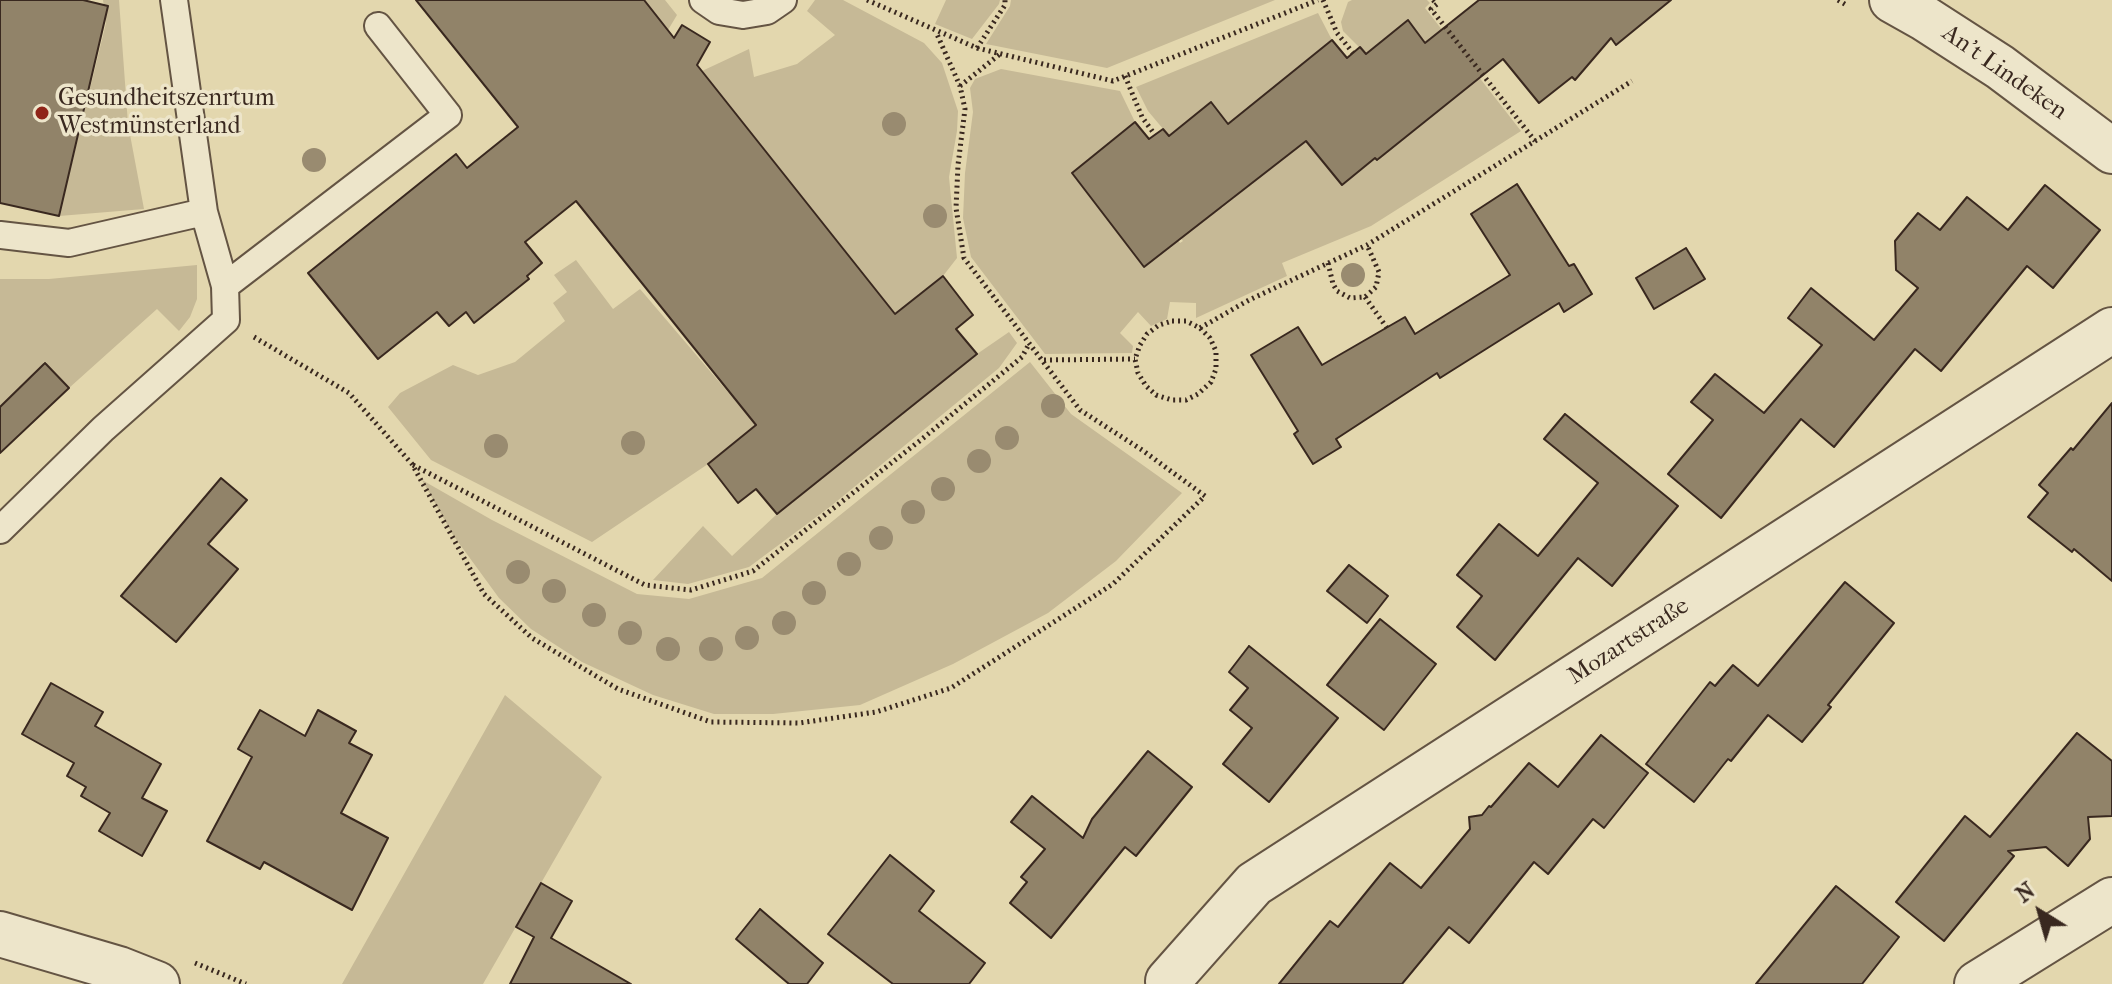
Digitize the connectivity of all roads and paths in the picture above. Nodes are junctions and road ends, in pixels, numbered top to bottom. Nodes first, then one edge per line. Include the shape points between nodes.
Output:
1 (174, 0) edge
2 (703, 0) edge
3 (783, 0) edge
4 (867, 0) edge
5 (1005, 0) edge
6 (1320, 0) edge
7 (1433, 0) edge
8 (1892, 0) edge
9 (378, 26) dead end
10 (936, 32) junction
11 (977, 48) junction
12 (1353, 53) dead end
13 (1000, 54) junction
14 (1125, 76) junction
15 (1632, 81) dead end
16 (960, 86) junction
17 (1155, 135) dead end
18 (1535, 141) junction
19 (2112, 151) edge
20 (204, 212) junction
21 (0, 235) edge
22 (1367, 245) junction
23 (1328, 263) junction
24 (225, 286) junction
25 (1365, 297) junction
26 (226, 320) junction
27 (1200, 328) junction
28 (1387, 328) dead end
29 (2112, 330) edge
30 (1029, 344) junction
31 (1135, 359) junction
32 (1043, 360) junction
33 (412, 464) junction
34 (0, 530) edge
35 (2112, 900) edge
36 (0, 934) edge
37 (1168, 981) dead end
38 (157, 984) edge
39 (1977, 984) edge

1 - 20 lane
2 - 3 lane via 719,11 743,15 767,11
4 - 10 path
5 - 11 path
6 - 12 path
6 - 14 path
7 - 18 path via 1437,4 1431,9
8 - 19 street, An't Lindeken via 2000,67
9 - 24 lane via 448,115
10 - 11 path
10 - 16 path
11 - 13 path
13 - 14 path via 1113,81
13 - 16 path
14 - 17 path
15 - 18 path
16 - 30 path via 965,109 956,208 964,258
18 - 22 path
20 - 21 lane via 69,243
20 - 24 lane
22 - 23 path
22 - 25 path via 1379,272 1376,287
23 - 25 path via 1337,291 1350,298
23 - 27 path
24 - 26 lane
25 - 28 path
26 - 33 path via 349,393
26 - 34 lane
27 - 31 path via 1186,321 1159,325 1147,334
27 - 31 path via 1216,351 1216,369 1211,382 1186,400 1156,395 1138,373
29 - 37 street, Mozartstraße via 1254,884
30 - 32 path
30 - 33 path via 1022,357 753,571 691,590 645,585
31 - 32 path
32 - 33 path via 1080,410 1205,496 1113,584 951,688 876,712 799,723 711,722 618,689 532,638 484,594
35 - 39 street
36 - 38 street

